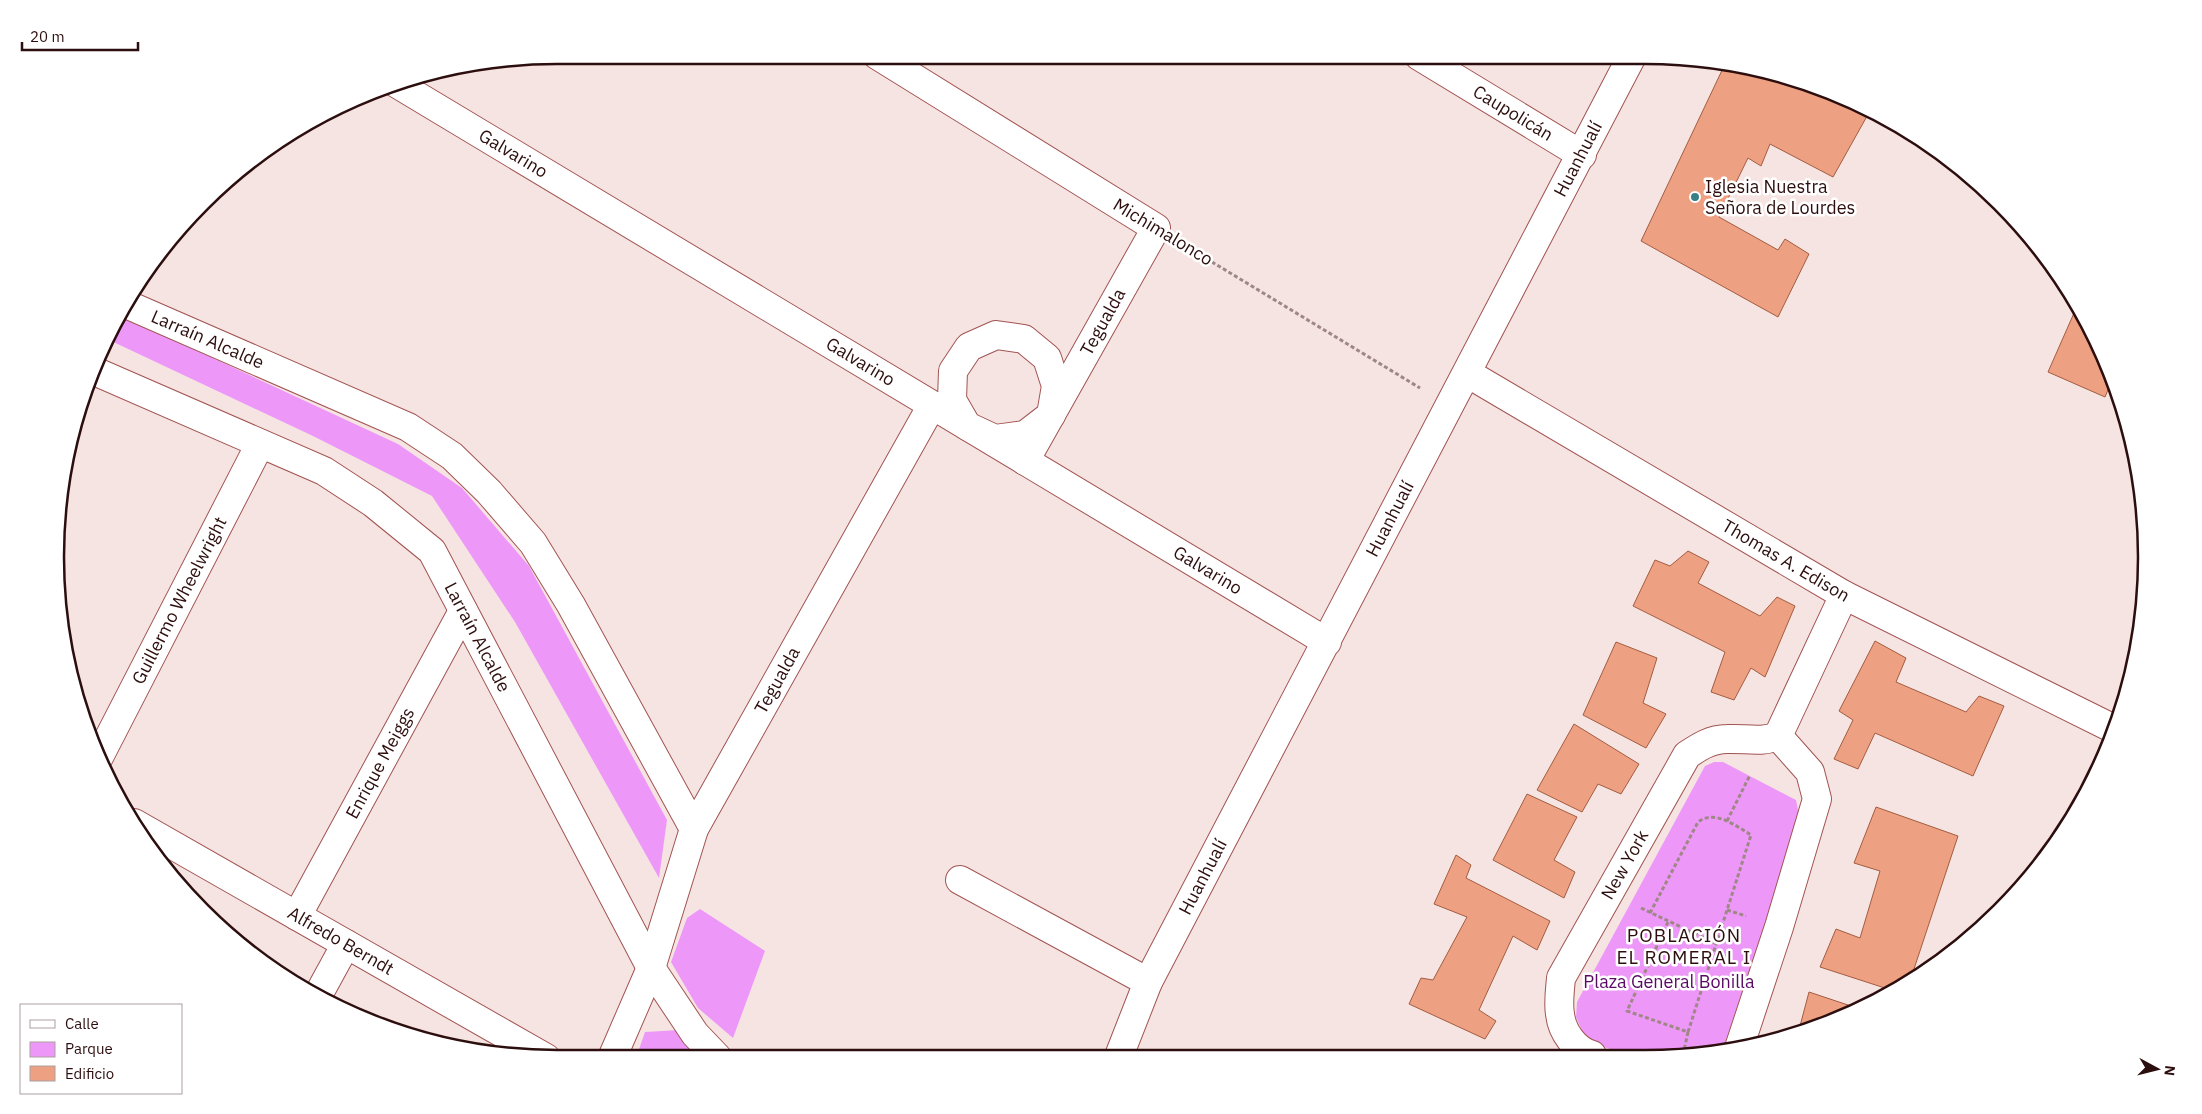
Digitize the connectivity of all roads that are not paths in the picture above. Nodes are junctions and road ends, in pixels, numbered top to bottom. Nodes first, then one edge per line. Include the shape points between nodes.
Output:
1 (892, 64) edge
2 (1432, 64) edge
3 (1628, 64) edge
4 (404, 88) edge
5 (1582, 154) junction
6 (1156, 228) joint
7 (132, 307) edge
8 (99, 373) edge
9 (1467, 373) junction
10 (932, 405) junction
11 (1051, 415) junction
12 (967, 426) junction
13 (260, 444) junction
14 (1025, 461) junction
15 (1844, 595) junction
16 (463, 611) junction
17 (1326, 642) junction
18 (2108, 726) edge
19 (1778, 736) junction
20 (102, 749) edge
21 (694, 829) junction
22 (146, 830) edge
23 (960, 880) dead end
24 (297, 916) junction
25 (346, 944) junction
26 (651, 968) junction
27 (1148, 982) junction
28 (321, 990) edge
29 (1741, 1041) edge
30 (531, 1049) edge
31 (615, 1050) edge
32 (710, 1050) edge
33 (1121, 1050) edge
34 (1581, 1050) edge

1 - 6 street, Michimalonco
2 - 5 street, Caupolicán
3 - 5 street, Huanhualí
4 - 10 street, Galvarino
5 - 9 street, Huanhualí
6 - 11 street, Tegualda
7 - 21 street, Larraín Alcalde via 408,427 452,456 490,492 533,543 571,605
8 - 13 street, Larraín Alcalde
9 - 15 street, Thomas A. Edison
9 - 17 street, Huanhualí
10 - 12 street, Galvarino
10 - 21 street, Tegualda
11 - 12 street, Tegualda via 1026,435 995,440
11 - 12 street, Tegualda via 1056,386 1047,358 1024,339 996,335 969,347 953,371 952,400
11 - 14 street, Tegualda
12 - 14 street, Galvarino
13 - 16 street, Larraín Alcalde via 324,471 374,503 432,551
13 - 20 street, Guillermo Wheelwright
14 - 17 street, Galvarino
15 - 18 street, Thomas A. Edison
15 - 19 street
16 - 24 street, Enrique Meiggs
16 - 26 street, Larraín Alcalde
17 - 27 street, Huanhualí
19 - 29 street via 1810,772 1817,799 1780,927
19 - 34 street, New York via 1766,741 1725,739 1706,743 1687,755 1561,978 1560,1015 1570,1040
21 - 26 street, Tegualda
22 - 24 street, Alfredo Berndt
23 - 27 street
24 - 25 street, Alfredo Berndt
25 - 28 street
25 - 30 street, Alfredo Berndt
26 - 31 street, Tegualda
26 - 32 street, Larraín Alcalde via 695,1034
27 - 33 street, Huanhualí

